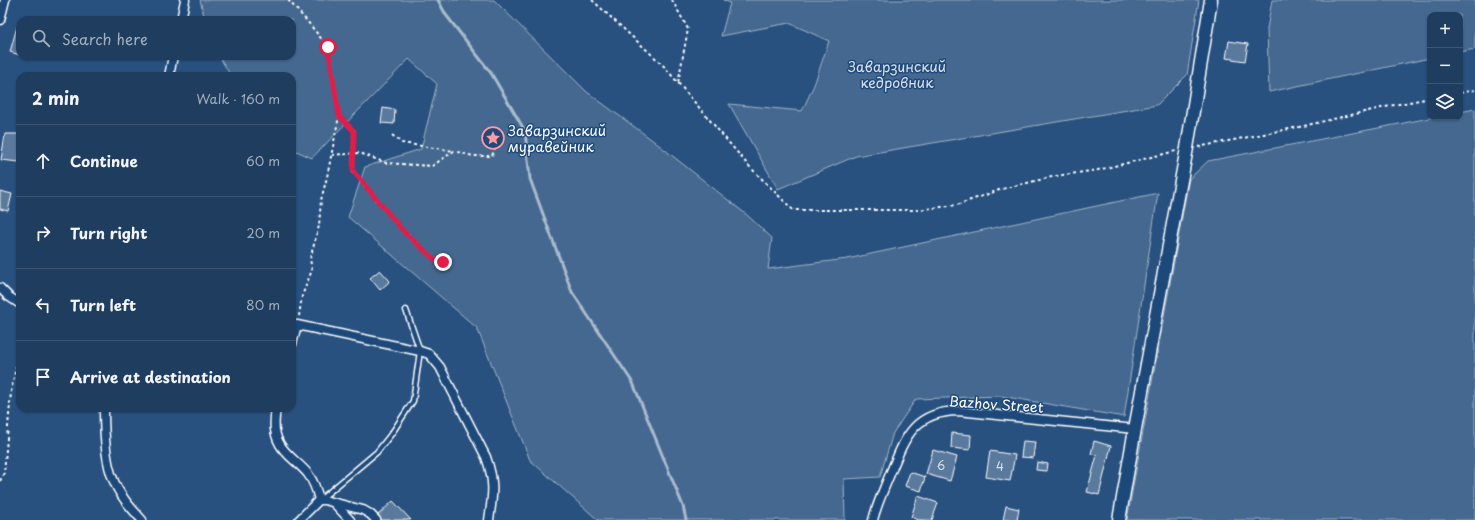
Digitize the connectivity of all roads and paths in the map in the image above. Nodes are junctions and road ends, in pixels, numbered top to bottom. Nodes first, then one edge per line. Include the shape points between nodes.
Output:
1 (4, 0) edge
2 (185, 0) edge
3 (288, 0) edge
4 (592, 0) edge
5 (672, 0) edge
6 (1211, 0) edge
7 (182, 16) edge
8 (0, 20) edge
9 (172, 60) edge
10 (170, 72) edge
11 (678, 83) junction
12 (1475, 90) edge
13 (1463, 92) edge
14 (1427, 99) edge
15 (339, 116) junction
16 (392, 135) dead end
17 (497, 142) dead end
18 (1187, 148) junction
19 (454, 151) junction
20 (354, 153) junction
21 (331, 155) junction
22 (443, 262) dead end
23 (0, 288) edge
24 (16, 301) edge
25 (406, 310) dead end
26 (297, 325) junction
27 (296, 329) edge
28 (420, 351) junction
29 (16, 366) edge
30 (104, 412) edge
31 (276, 412) edge
32 (1135, 429) junction
33 (0, 481) edge
34 (319, 500) junction
35 (334, 504) junction
36 (142, 520) edge
37 (299, 520) edge
38 (350, 520) edge
39 (376, 520) edge
40 (490, 520) edge
41 (872, 520) edge
42 (1120, 520) edge

1 - 8 street
2 - 7 street
3 - 15 path via 328,47
4 - 11 path via 662,64
5 - 11 path via 688,29
6 - 18 street
9 - 10 street
11 - 18 path via 748,165 793,210 917,210 958,205 1002,189 1056,176 1098,170
12 - 13 path
14 - 18 path via 1299,127
15 - 20 path via 354,131
15 - 21 path
16 - 19 path via 402,143
17 - 19 path via 492,156 473,156
18 - 32 street
19 - 20 path via 432,166 386,163
20 - 21 path
20 - 22 path via 353,171 379,203 404,232 434,259
21 - 26 path via 321,200 319,226 310,259 312,270 302,296
23 - 24 street
25 - 28 lane
26 - 27 street
26 - 28 street
28 - 34 lane via 413,401 404,416 377,452
28 - 40 street via 429,354 440,367 486,457 493,483
29 - 33 path via 11,392 4,473
30 - 36 street via 112,478 119,492
31 - 34 street via 277,438 289,457 309,475
32 - 41 street, Bazhov Street via 958,412 934,414 923,420 903,442
32 - 42 street
34 - 35 street
34 - 37 street
35 - 38 street
35 - 39 street via 363,510

